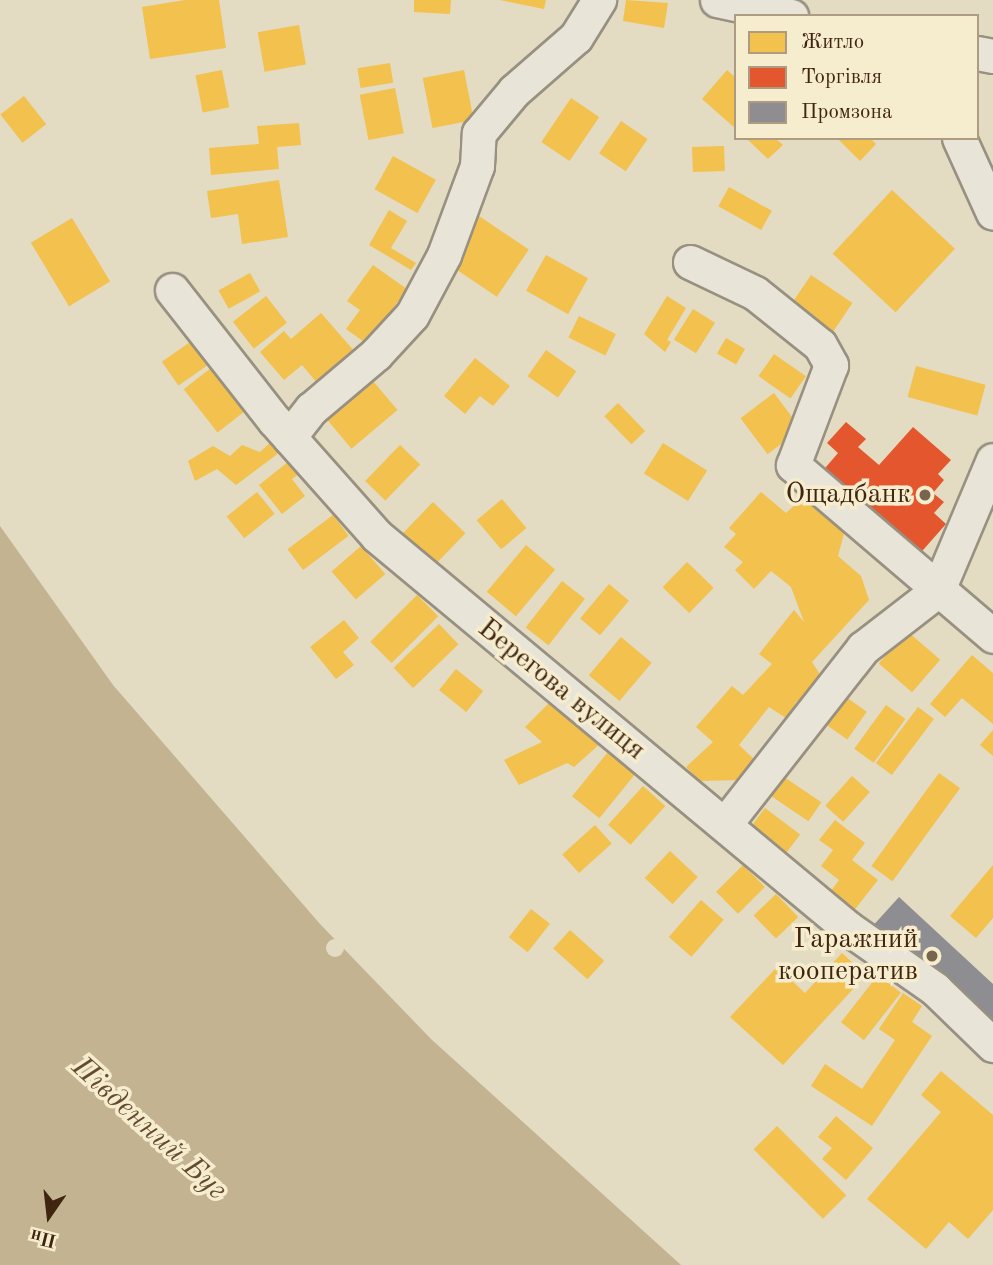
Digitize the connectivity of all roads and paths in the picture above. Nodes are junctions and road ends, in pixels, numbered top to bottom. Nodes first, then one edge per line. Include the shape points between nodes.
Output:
1 (599, 0) edge
2 (717, 0) edge
3 (782, 14) edge
4 (960, 140) edge
5 (993, 213) edge
6 (690, 262) dead end
7 (172, 290) dead end
8 (289, 436) junction
9 (993, 460) edge
10 (938, 590) junction
11 (993, 636) edge
12 (725, 824) junction
13 (993, 1045) edge

1 - 8 street via 576,37 514,91 479,133 477,166 444,255 412,315
2 - 3 street
4 - 5 street
6 - 10 street via 755,293 820,345 831,365 793,464
7 - 8 street, Берегова вулиця
8 - 12 street, Берегова вулиця via 377,536
9 - 10 street
10 - 11 street
10 - 12 street via 863,648
12 - 13 street, Берегова вулиця via 848,928 935,989

